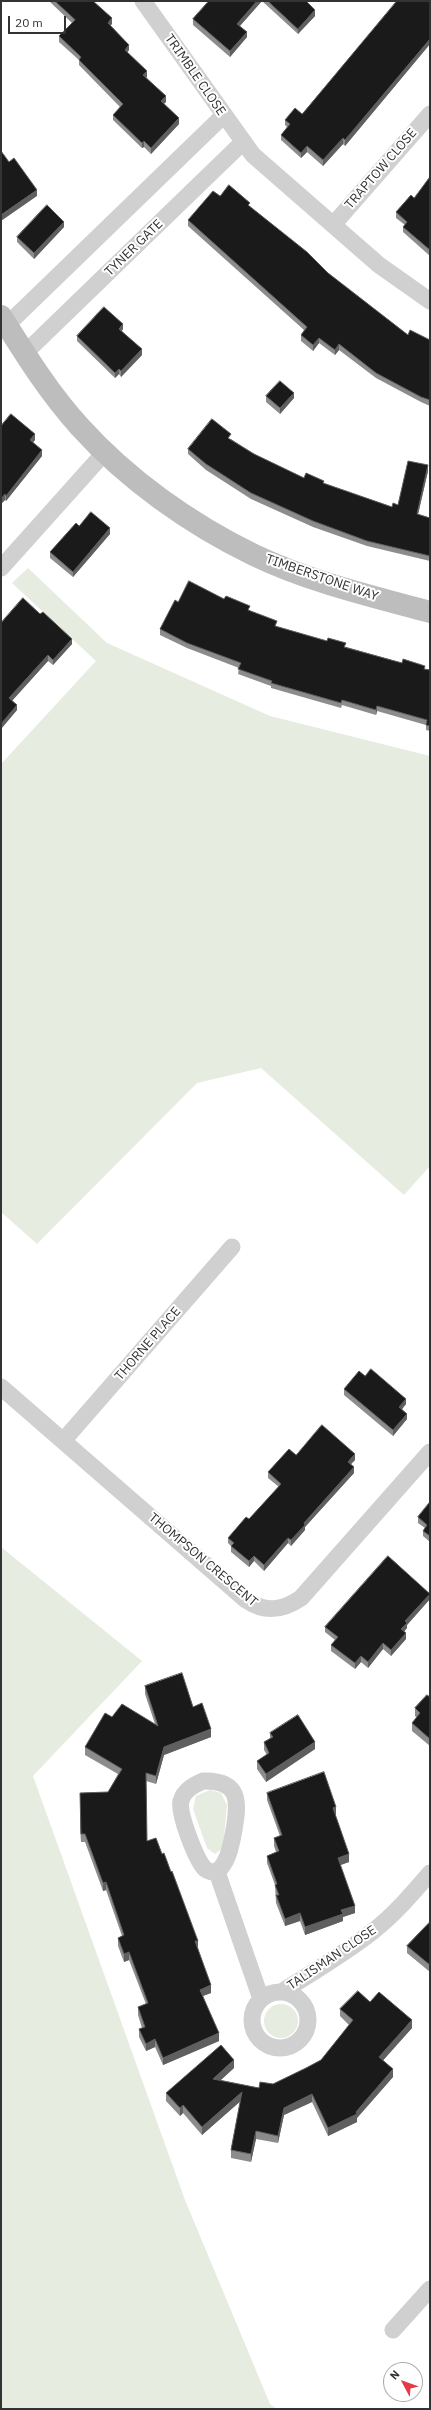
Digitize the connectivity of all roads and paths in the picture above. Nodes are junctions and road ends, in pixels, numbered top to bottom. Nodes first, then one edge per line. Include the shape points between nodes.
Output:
1 (148, 3) edge
2 (430, 114) edge
3 (224, 115) junction
4 (243, 142) junction
5 (333, 225) junction
6 (430, 301) edge
7 (4, 321) edge
8 (24, 354) junction
9 (104, 452) junction
10 (1, 568) edge
11 (430, 612) edge
12 (232, 1247) dead end
13 (1, 1387) edge
14 (63, 1441) junction
15 (430, 1452) edge
16 (217, 1872) junction
17 (430, 1873) edge
18 (283, 1992) junction
19 (261, 1999) junction
20 (430, 2289) edge
21 (393, 2330) dead end

1 - 3 street, TRIMBLE CLOSE
2 - 5 street, TRAPTOW CLOSE
3 - 4 street, TRIMBLE CLOSE
3 - 7 street
4 - 5 street via 262,163
4 - 8 street, TYNER GATE
5 - 6 street via 379,265
7 - 8 street, TIMBERSTONE WAY
8 - 9 street, TIMBERSTONE WAY via 78,426
9 - 10 street
9 - 11 street, TIMBERSTONE WAY via 181,513 255,556 351,591
12 - 14 street, THORNE PLACE
13 - 14 street, THOMPSON CRESCENT
14 - 15 street, THOMPSON CRESCENT via 246,1600 262,1609 272,1610 292,1604 301,1598
16 - 16 street via 230,1852 238,1805 235,1795 228,1786 220,1782 203,1781 188,1789 183,1795 180,1807 199,1862 207,1870
16 - 19 street
17 - 18 street, TALISMAN CLOSE via 373,1932
18 - 19 street via 267,1994
18 - 19 street via 292,1994 300,2000 308,2017 303,2036 288,2047 269,2046 255,2034 252,2015
20 - 21 street

